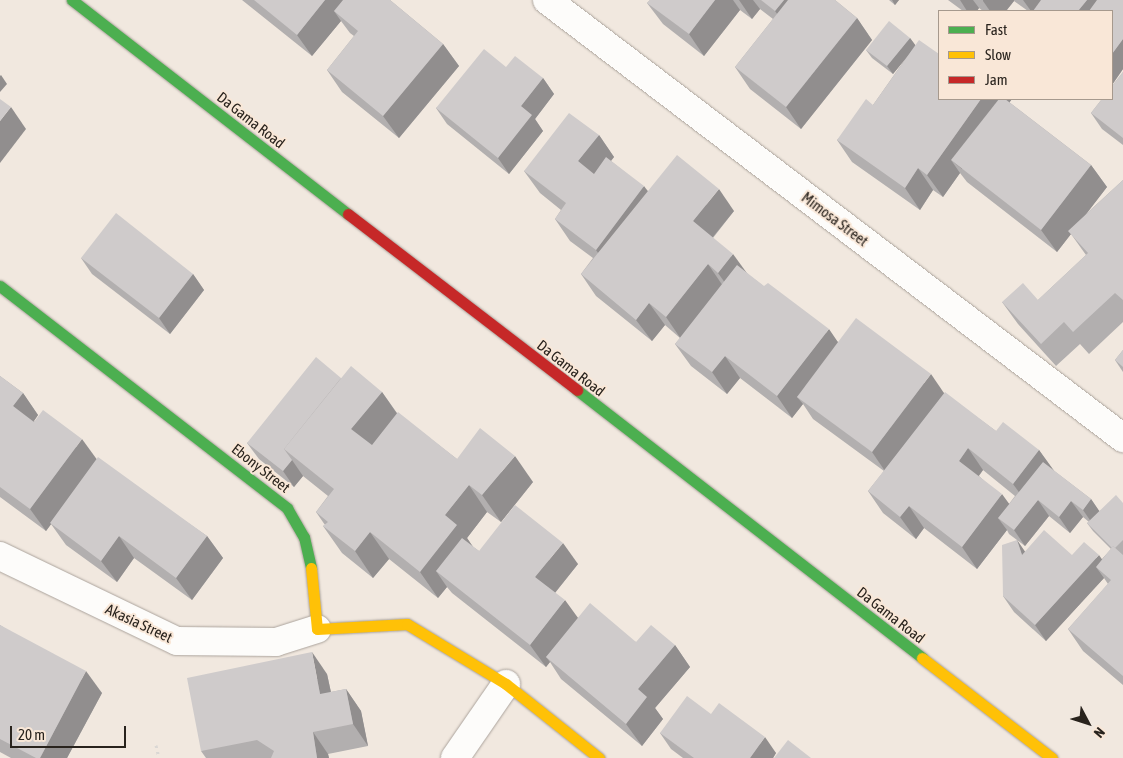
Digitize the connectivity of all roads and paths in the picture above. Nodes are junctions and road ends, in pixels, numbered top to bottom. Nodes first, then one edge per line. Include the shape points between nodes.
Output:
1 (72, 0) edge
2 (547, 0) edge
3 (0, 286) edge
4 (1123, 438) edge
5 (0, 556) edge
6 (317, 629) junction
7 (506, 684) junction
8 (156, 745) dead end
9 (158, 758) edge
10 (455, 758) edge
11 (599, 758) edge
12 (1052, 758) edge

1 - 12 street, Da Gama Road
2 - 4 street, Mimosa Street
3 - 6 street, Ebony Street via 288,508 306,546 315,585
5 - 6 street, Akasia Street via 176,641 276,642
6 - 7 street via 356,623 407,624 455,647
7 - 10 street
7 - 11 street
8 - 9 path

